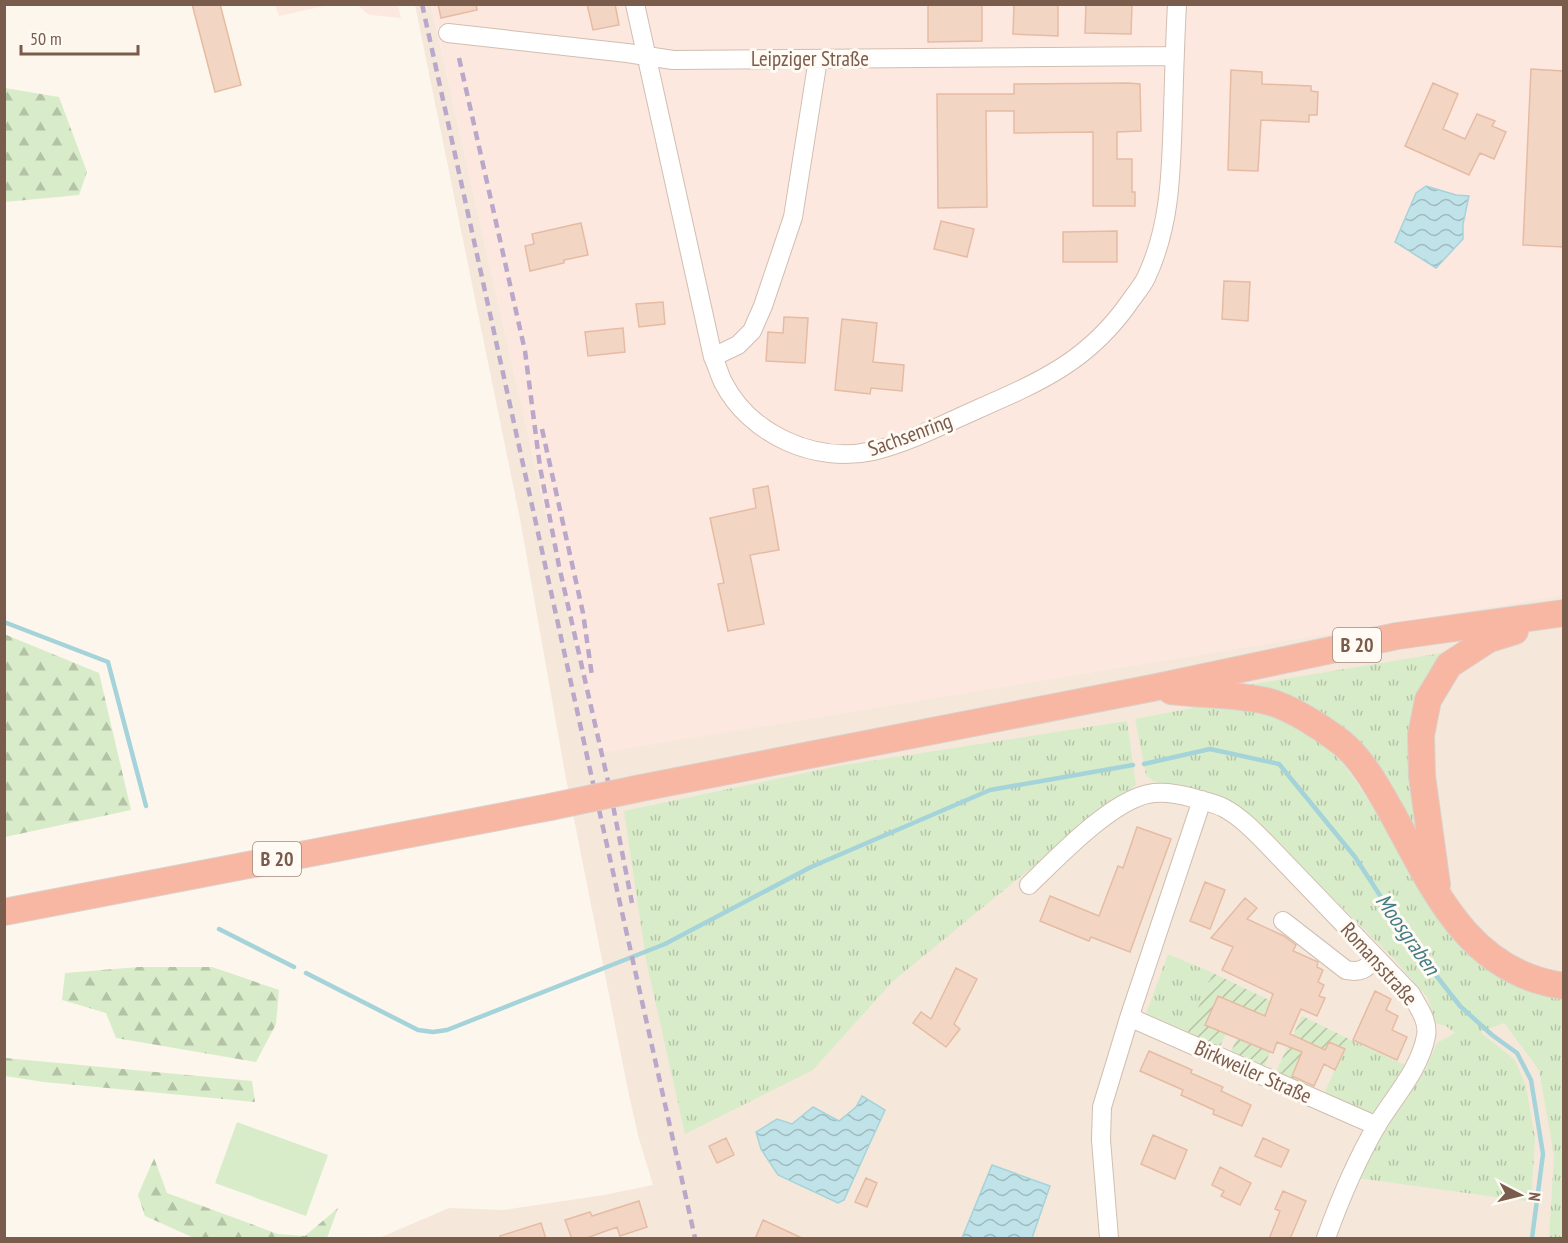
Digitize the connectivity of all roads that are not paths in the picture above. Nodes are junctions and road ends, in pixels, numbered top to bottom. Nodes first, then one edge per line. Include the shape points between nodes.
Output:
1 (635, 4) edge
2 (1177, 4) edge
3 (448, 33) dead end
4 (645, 56) junction
5 (1174, 56) junction
6 (818, 60) junction
7 (713, 357) junction
8 (1563, 613) edge
9 (1563, 623) edge
10 (1152, 688) junction
11 (1202, 800) junction
12 (1029, 885) dead end
13 (1439, 900) junction
14 (4, 912) edge
15 (1283, 921) dead end
16 (1376, 958) junction
17 (1563, 986) edge
18 (1130, 1015) junction
19 (1377, 1126) junction
20 (1109, 1239) edge
21 (1326, 1239) edge

1 - 4 street, Sachsenring
2 - 5 street, Sachsenring
3 - 4 street, Leipziger Straße
4 - 6 street, Leipziger Straße via 673,60
4 - 7 street, Sachsenring
5 - 6 street, Leipziger Straße
5 - 7 street, Sachsenring via 1171,189 1161,238 1146,279 1120,317 1091,348 1055,372 912,438 851,454 797,446 770,433 746,414 724,384
6 - 7 street via 794,217 763,306 752,331 738,345
8 - 10 highway, B 20 via 1397,636
9 - 13 highway via 1489,639 1449,665 1428,700 1421,735 1422,776
10 - 13 highway via 1269,701 1343,744 1374,782
10 - 14 highway, B 20, bridge
11 - 12 street, Romansstraße via 1168,793 1147,794 1129,802 1100,819
11 - 16 street, Romansstraße via 1224,807 1241,819
11 - 18 street
13 - 17 highway via 1463,932 1490,955 1518,974
15 - 16 street via 1346,970 1358,972 1368,968
16 - 19 street, Romansstraße via 1410,994 1425,1021 1426,1035 1415,1065
18 - 19 street, Birkweiler Straße via 1138,1022
18 - 20 street via 1102,1107
19 - 21 street, Romansstraße via 1344,1187

